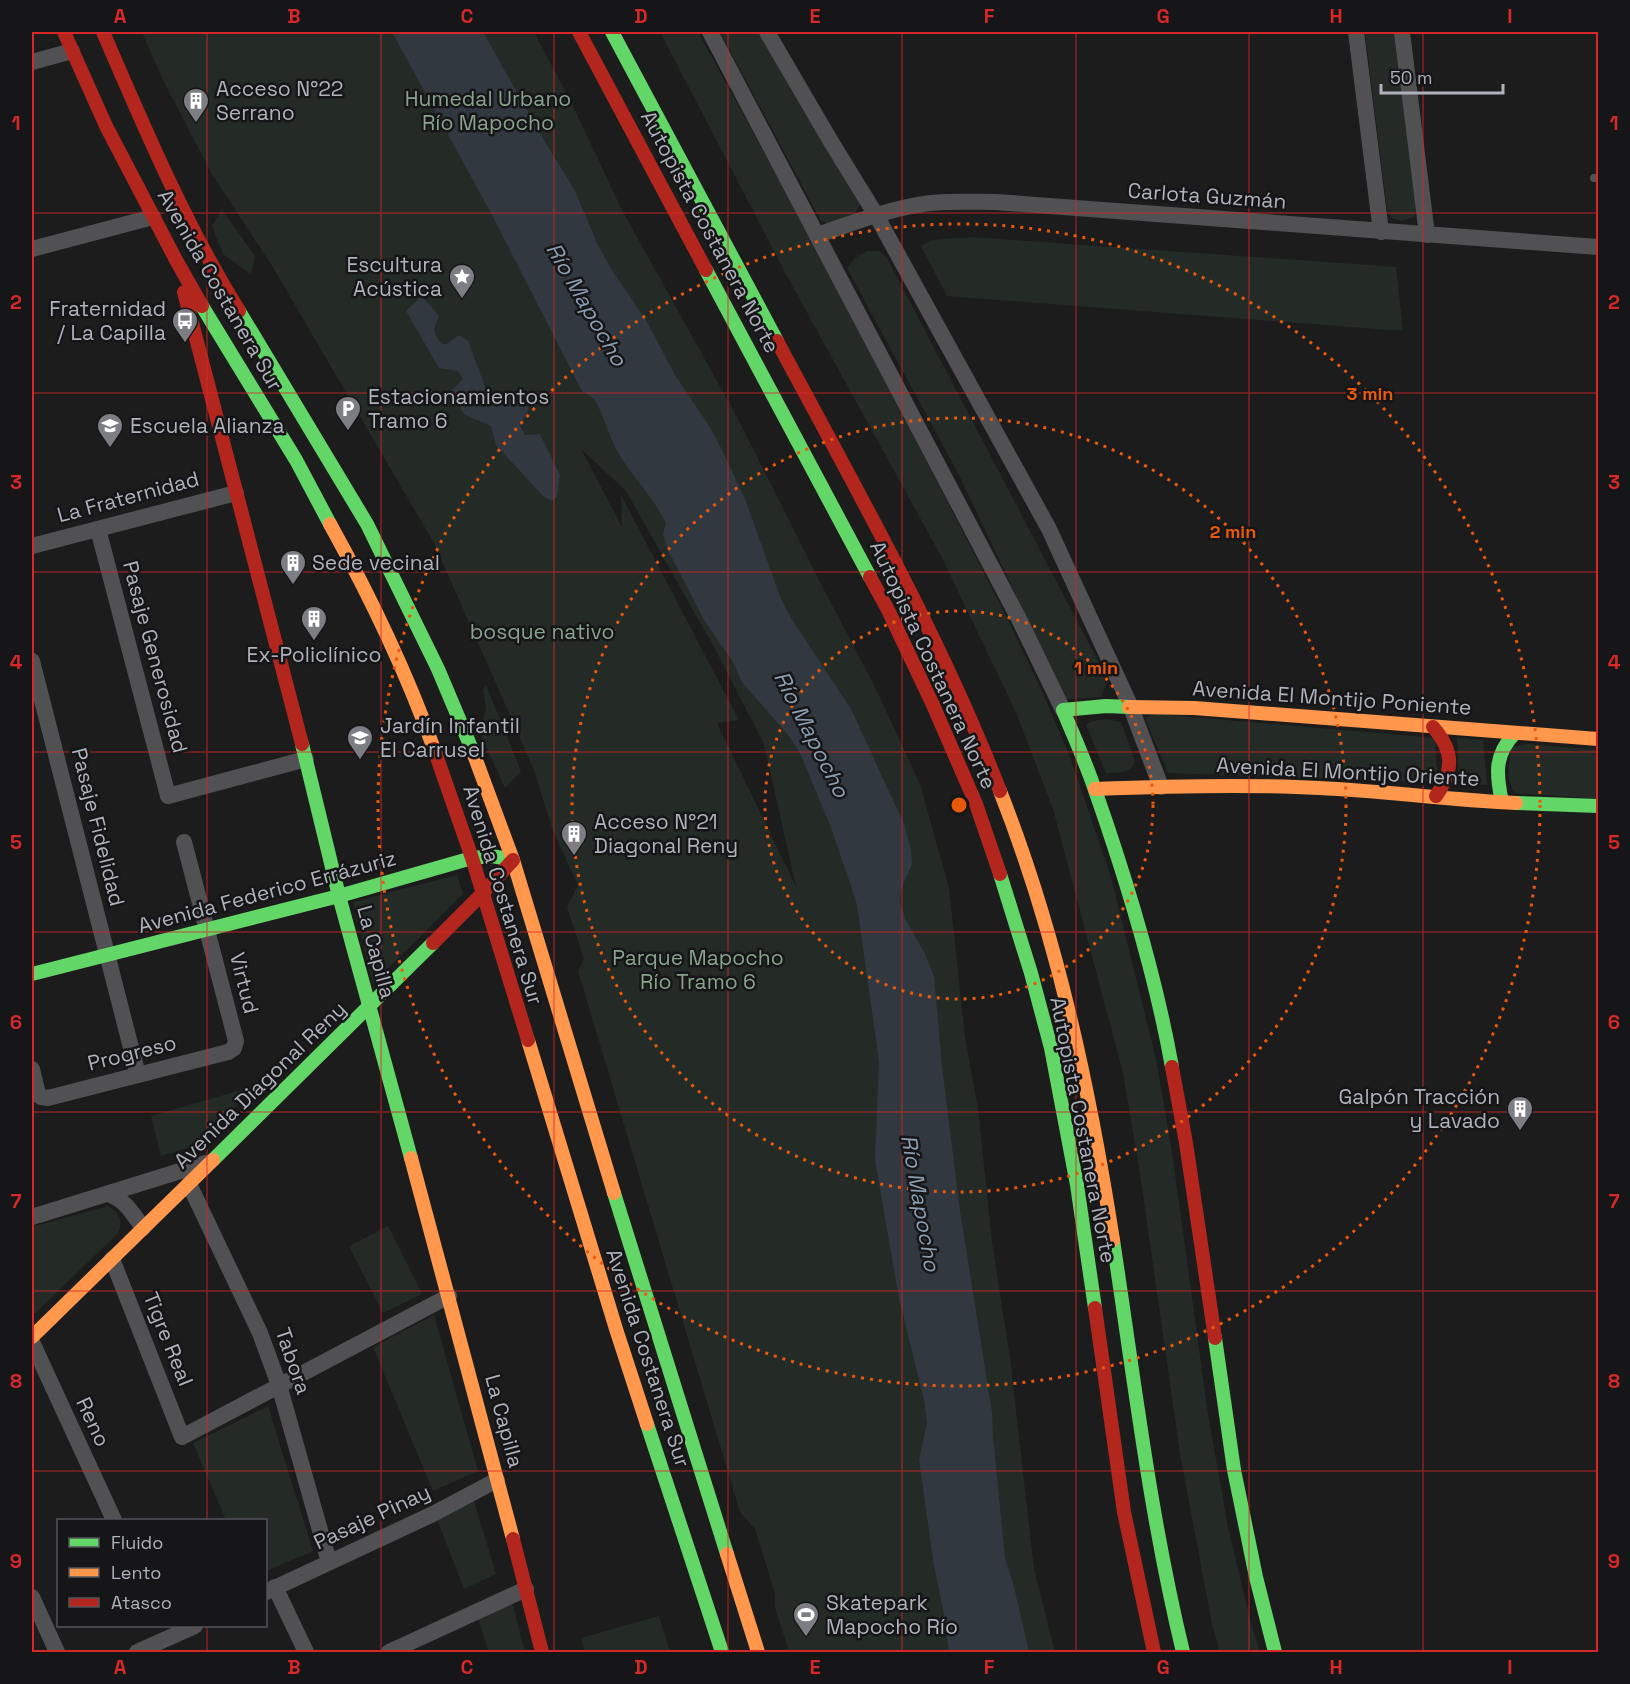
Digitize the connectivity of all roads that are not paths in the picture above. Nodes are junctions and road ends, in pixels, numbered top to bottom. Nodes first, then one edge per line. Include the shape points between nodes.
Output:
1 (64, 32) edge
2 (103, 32) edge
3 (579, 32) edge
4 (612, 32) edge
5 (710, 32) edge
6 (767, 32) edge
7 (1356, 32) edge
8 (1402, 32) edge
9 (72, 51) junction
10 (32, 62) edge
11 (876, 215) junction
12 (164, 216) junction
13 (191, 225) junction
14 (1381, 232) junction
15 (817, 235) junction
16 (1427, 235) junction
17 (1599, 248) edge
18 (32, 249) edge
19 (176, 260) junction
20 (236, 493) junction
21 (98, 529) junction
22 (32, 546) edge
23 (32, 661) edge
24 (1130, 705) junction
25 (1063, 710) junction
26 (1433, 727) junction
27 (1515, 733) junction
28 (1599, 739) edge
29 (306, 759) junction
30 (1161, 787) junction
31 (1095, 789) junction
32 (1436, 796) junction
33 (1502, 802) junction
34 (1599, 806) edge
35 (184, 843) dead end
36 (472, 858) junction
37 (513, 860) junction
38 (482, 894) junction
39 (339, 896) junction
40 (207, 930) junction
41 (107, 955) junction
42 (32, 974) edge
43 (369, 1008) junction
44 (234, 1048) joint
45 (32, 1069) edge
46 (138, 1075) junction
47 (212, 1161) junction
48 (189, 1184) junction
49 (108, 1194) junction
50 (32, 1217) edge
51 (143, 1228) junction
52 (112, 1259) junction
53 (638, 1269) junction
54 (602, 1282) junction
55 (449, 1296) junction
56 (633, 1321) junction
57 (32, 1337) edge
58 (32, 1342) edge
59 (279, 1385) junction
60 (498, 1480) junction
61 (113, 1519) edge
62 (329, 1562) junction
63 (526, 1588) junction
64 (270, 1590) edge
65 (32, 1598) edge
66 (190, 1627) edge
67 (166, 1632) edge
68 (754, 1650) edge
69 (57, 1653) edge
70 (137, 1653) edge
71 (306, 1653) edge
72 (389, 1653) edge
73 (542, 1653) edge
74 (722, 1653) edge
75 (1154, 1653) edge
76 (1183, 1653) edge
77 (1275, 1653) edge

1 - 9 main road, Avenida Costanera Sur
2 - 13 main road, Avenida Costanera Sur
3 - 75 main road, Autopista Costanera Norte via 888,610 933,705 993,851 1050,1048 1077,1185 1124,1512
4 - 76 main road, Autopista Costanera Norte via 940,652 1014,826 1053,945 1082,1064 1165,1578
5 - 15 street
6 - 11 street
7 - 14 street
8 - 16 street
9 - 10 street
9 - 12 main road, Avenida Costanera Sur via 106,126
11 - 14 street, Carlota Guzmán via 913,205 996,202
11 - 15 street, Carlota Guzmán
11 - 24 street via 1049,529
12 - 13 main road
12 - 18 street
12 - 19 main road, Avenida Costanera Sur
13 - 37 main road, Avenida Costanera Sur via 367,524 446,687
14 - 16 street, Carlota Guzmán
15 - 25 street
16 - 17 street, Carlota Guzmán
19 - 20 main road, La Capilla
19 - 36 main road, Avenida Costanera Sur via 296,460 362,582 426,727
20 - 21 street, La Fraternidad
20 - 29 main road, La Capilla
21 - 22 street, La Fraternidad
21 - 29 street, Pasaje Generosidad via 168,796
23 - 41 street, Pasaje Fidelidad
24 - 25 main road, Avenida El Montijo Poniente
24 - 26 main road, Avenida El Montijo Poniente
24 - 30 street
25 - 31 main road
26 - 27 main road, Avenida El Montijo Poniente
26 - 32 main road via 1445,742 1450,760 1448,774
27 - 28 main road, Avenida El Montijo Poniente
27 - 33 main road via 1504,744 1498,761
29 - 39 main road, La Capilla
30 - 31 main road, Avenida El Montijo Oriente
30 - 32 main road, Avenida El Montijo Oriente via 1270,786
31 - 77 main road via 1142,934 1163,1018 1234,1470
32 - 33 main road, Avenida El Montijo Oriente
33 - 34 main road, Avenida El Montijo Oriente
35 - 40 street
36 - 37 main road, Avenida Federico Errázuriz
36 - 38 main road, Avenida Costanera Sur
36 - 39 main road, Avenida Federico Errázuriz
37 - 38 main road, Avenida Diagonal Reny
37 - 53 main road, Avenida Costanera Sur
38 - 43 main road, Avenida Diagonal Reny
38 - 54 main road, Avenida Costanera Sur
39 - 40 main road, Avenida Federico Errázuriz
39 - 43 main road, La Capilla
40 - 41 main road, Avenida Federico Errázuriz
40 - 44 street, Virtud via 236,1041
41 - 42 main road, Avenida Federico Errázuriz
41 - 46 street, Pasaje Fidelidad
43 - 47 main road, Avenida Diagonal Reny
43 - 55 main road, La Capilla
44 - 46 street, Progreso
45 - 46 street, Progreso via 37,1090 41,1097 48,1098
47 - 48 main road, Avenida Diagonal Reny
47 - 49 street
48 - 51 main road, Avenida Diagonal Reny
48 - 59 street, Tabora via 261,1333
49 - 50 street
49 - 51 street via 125,1203
51 - 52 main road, Avenida Diagonal Reny
52 - 57 main road, Avenida Diagonal Reny
52 - 59 street, Tigre Real via 182,1437
53 - 54 main road via 622,1280
53 - 56 main road, Avenida Costanera Sur
54 - 56 main road, Avenida Costanera Sur
55 - 59 street
55 - 60 main road, La Capilla
56 - 68 main road, Avenida Costanera Sur
56 - 74 main road, Avenida Costanera Sur
58 - 61 street, Reno
59 - 62 street, Tabora
60 - 62 street, Pasaje Pinay
60 - 63 main road, La Capilla
62 - 64 street, Pasaje Pinay
63 - 72 street
63 - 73 main road, La Capilla
64 - 71 street
65 - 69 street
66 - 67 street
67 - 70 street

